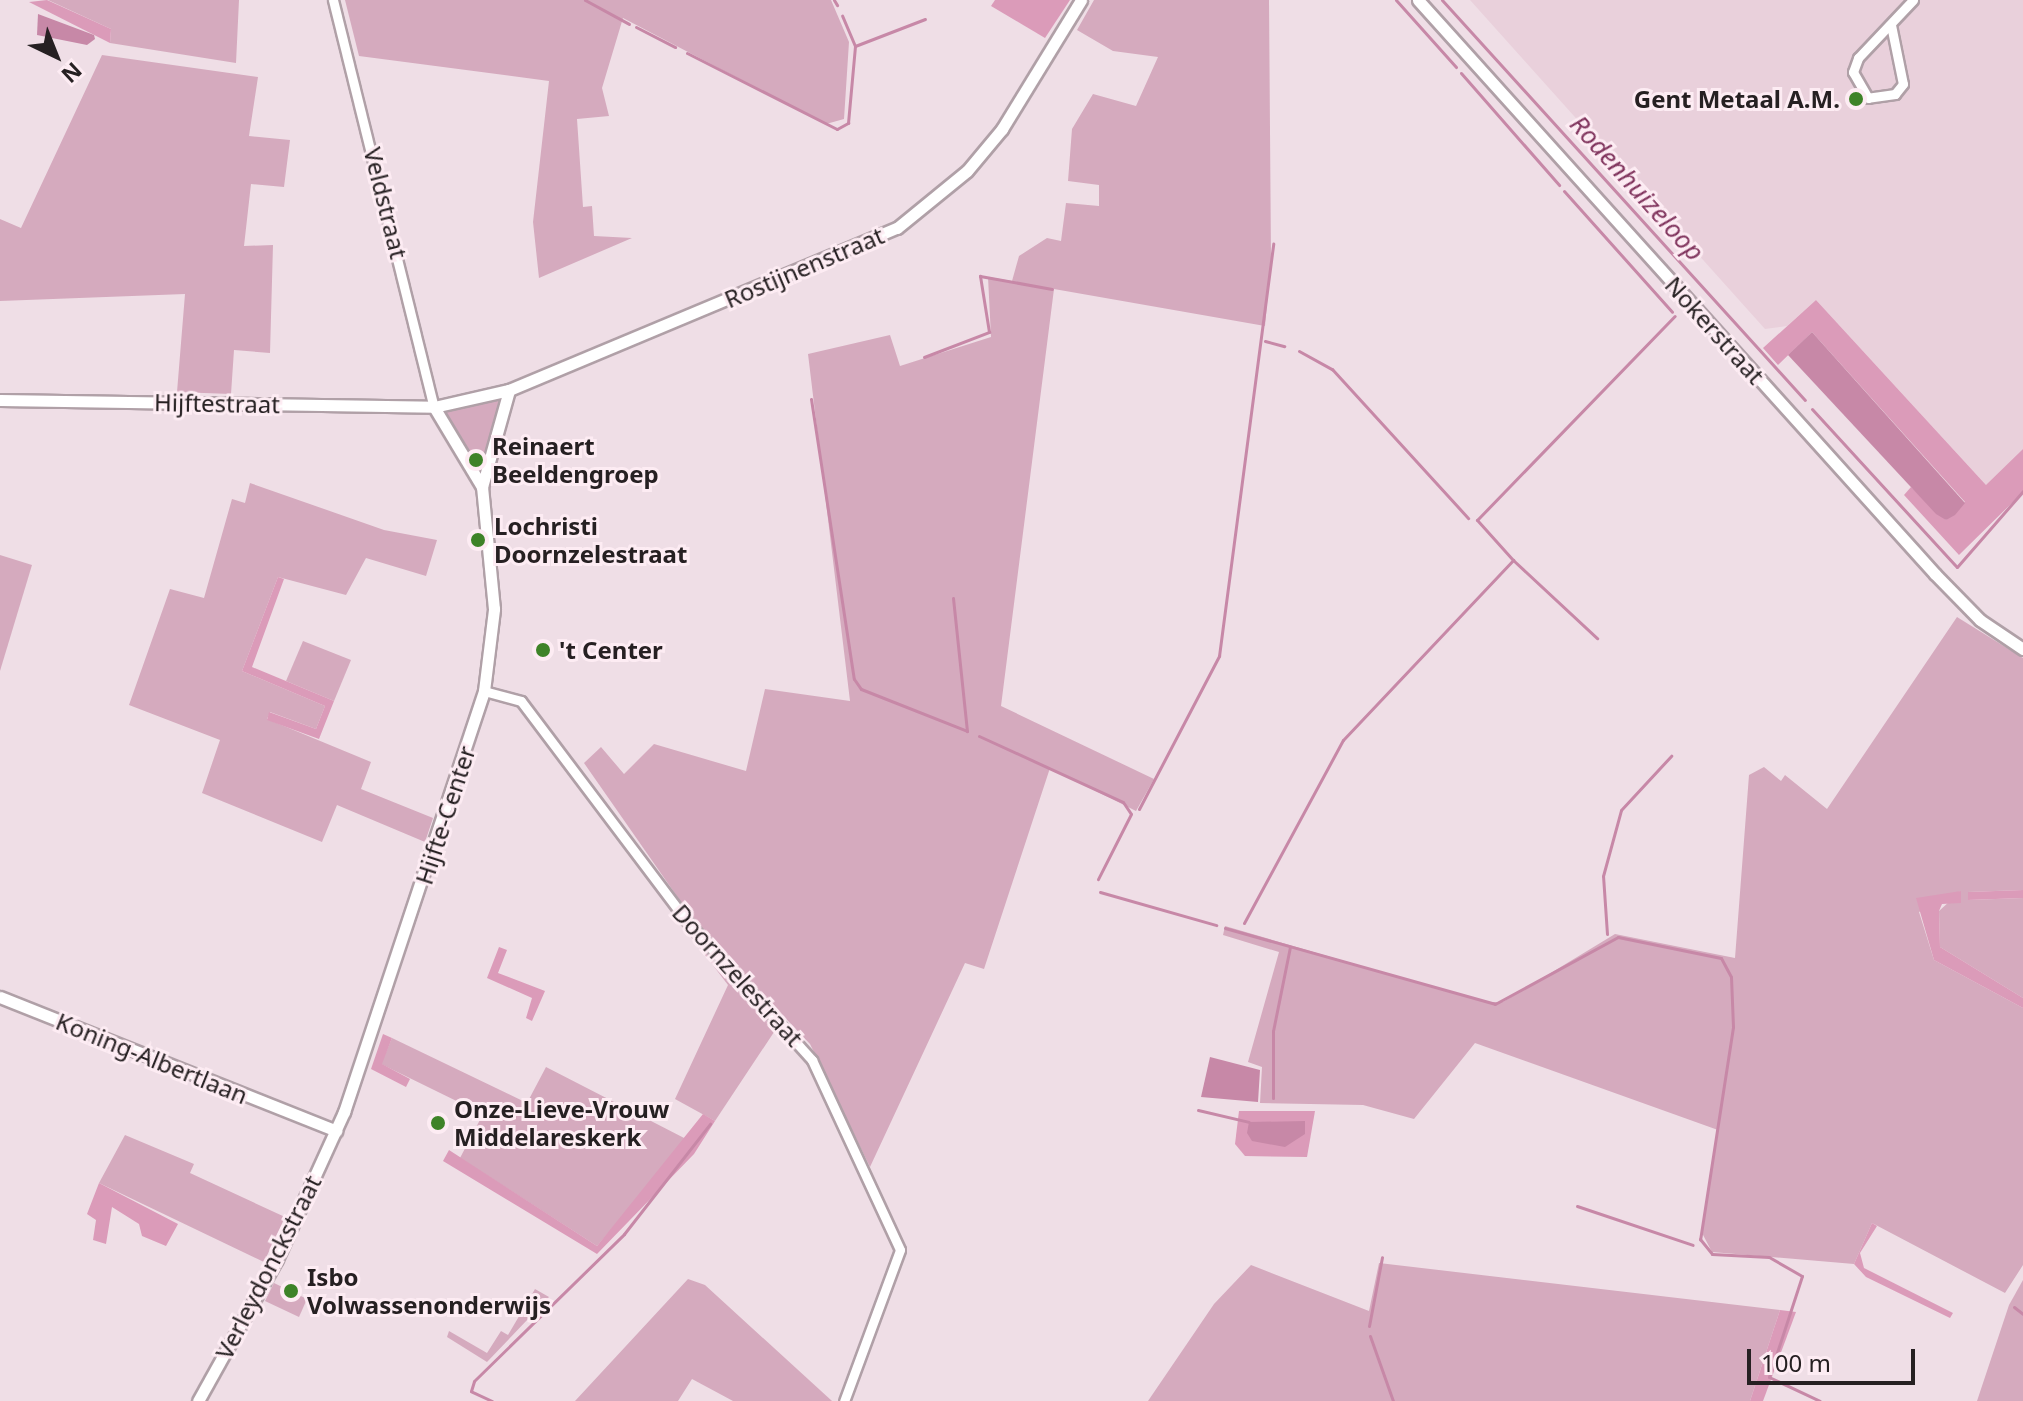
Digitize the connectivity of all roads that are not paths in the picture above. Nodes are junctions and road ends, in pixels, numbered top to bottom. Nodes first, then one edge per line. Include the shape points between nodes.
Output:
1 (333, 0) edge
2 (1081, 0) edge
3 (1418, 0) edge
4 (1913, 0) edge
5 (1891, 25) junction
6 (509, 390) junction
7 (0, 400) edge
8 (434, 407) junction
9 (482, 487) junction
10 (2023, 649) edge
11 (484, 691) junction
12 (0, 997) edge
13 (336, 1131) junction
14 (198, 1401) edge
15 (844, 1401) edge

1 - 8 street, Veldstraat
2 - 6 street, Rostijnenstraat via 1002,129 946,191 897,228
3 - 10 street, Nokerstraat via 1935,574 1980,620
4 - 5 street
5 - 5 street via 1853,72 1868,98 1895,94 1903,84
6 - 8 street, Rostijnenstraat
6 - 9 street, Hijfte-Center
7 - 8 street, Hijftestraat
8 - 9 street, Hijfte-Center
9 - 11 street, Hijfte-Center via 494,609
11 - 13 street, Hijfte-Center via 378,1025
11 - 15 street, Doornzelestraat via 521,701 685,919 812,1060 900,1250
12 - 13 street, Koning-Albertlaan
13 - 14 street, Verleydonckstraat via 277,1259

